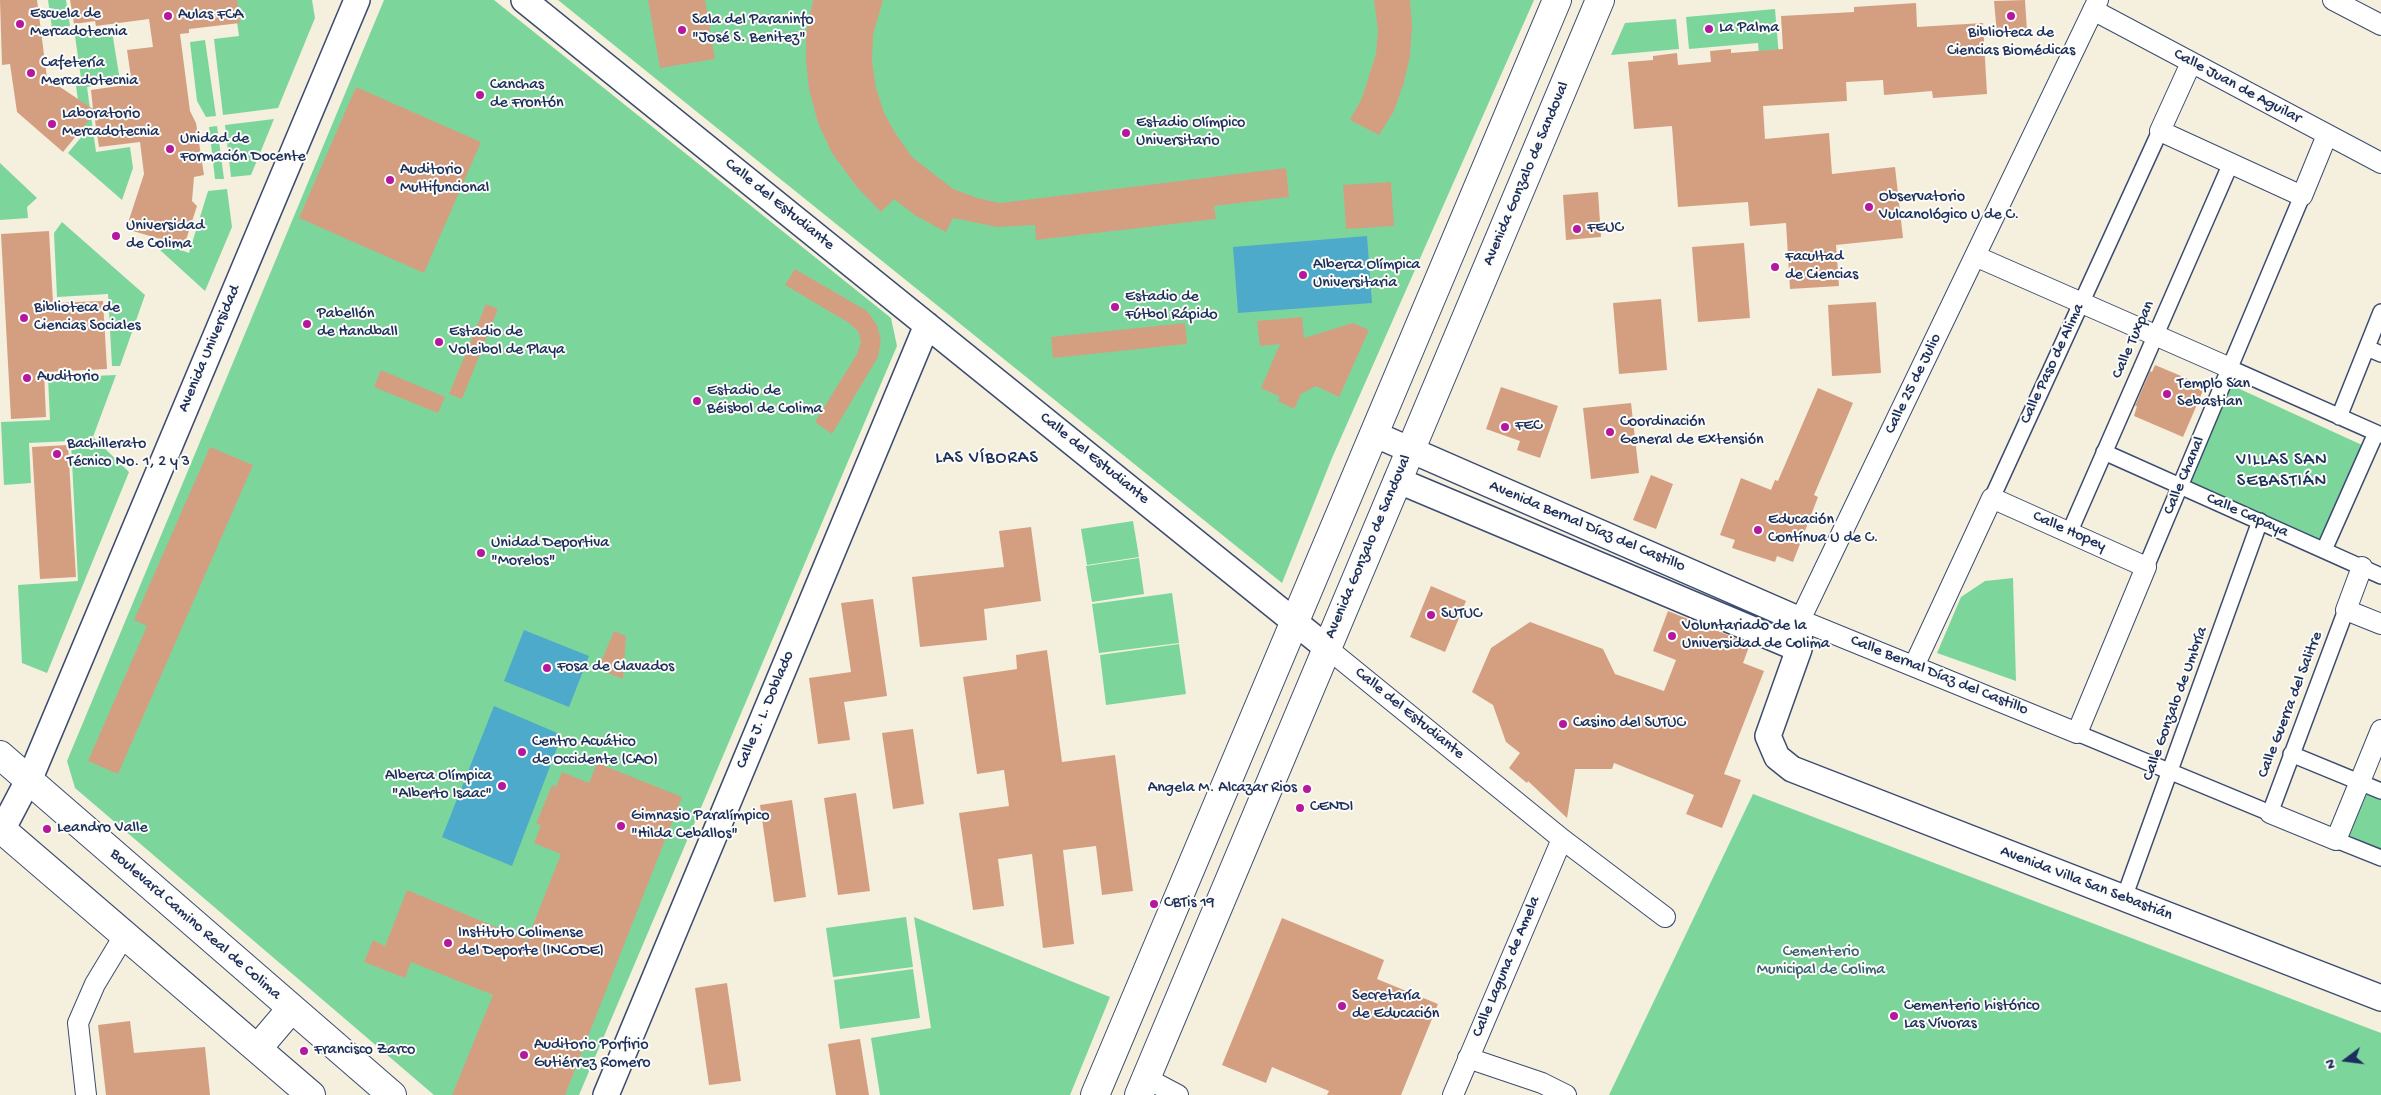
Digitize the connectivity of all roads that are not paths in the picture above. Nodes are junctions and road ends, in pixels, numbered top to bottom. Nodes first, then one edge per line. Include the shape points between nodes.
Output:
1 (356, 0) edge
2 (524, 0) edge
3 (1557, 0) edge
4 (1600, 0) edge
5 (2333, 0) edge
6 (2095, 5) edge
7 (2381, 25) edge
8 (2191, 63) junction
9 (2160, 131) junction
10 (2327, 135) junction
11 (2231, 163) junction
12 (2381, 163) edge
13 (2302, 196) junction
14 (1975, 256) junction
15 (2081, 303) junction
16 (2381, 312) edge
17 (927, 325) junction
18 (2155, 335) junction
19 (2367, 348) junction
20 (2381, 354) edge
21 (2230, 368) junction
22 (2339, 416) junction
23 (1374, 434) junction
24 (2379, 434) edge
25 (1411, 450) junction
26 (2104, 452) junction
27 (1397, 480) junction
28 (2180, 486) junction
29 (1992, 498) junction
30 (2260, 522) junction
31 (2070, 531) junction
32 (2324, 550) junction
33 (2146, 567) junction
34 (2362, 567) junction
35 (2381, 576) edge
36 (2346, 610) junction
37 (1800, 620) junction
38 (1294, 621) junction
39 (2381, 624) edge
40 (1327, 648) junction
41 (1799, 649) junction
42 (1914, 666) junction
43 (2381, 730) edge
44 (2077, 733) junction
45 (2291, 754) junction
46 (0, 755) edge
47 (1792, 769) joint
48 (2170, 772) junction
49 (29, 780) junction
50 (2360, 782) junction
51 (2381, 791) edge
52 (2270, 813) junction
53 (1, 830) edge
54 (1562, 839) junction
55 (2336, 840) junction
56 (2381, 858) edge
57 (2124, 898) junction
58 (1665, 916) dead end
59 (1170, 919) junction
60 (124, 936) junction
61 (1206, 937) junction
62 (2381, 998) edge
63 (291, 1009) junction
64 (258, 1048) junction
65 (1468, 1058) junction
66 (1142, 1087) edge
67 (86, 1095) edge
68 (311, 1095) edge
69 (392, 1095) edge
70 (606, 1095) edge
71 (1095, 1095) edge
72 (1178, 1095) edge
73 (1453, 1095) edge
74 (1566, 1095) edge

1 - 49 street, Avenida Universidad
2 - 17 street, Calle del Estudiante
3 - 23 main road
4 - 25 main road, Avenida Gonzalo de Sandoval
5 - 7 street
6 - 8 street, Calle Juan de Aguilar
6 - 14 street, Calle 25 de Julio
8 - 9 street, Calle Paso de Alima
8 - 10 street, Calle Juan de Aguilar
9 - 11 street
9 - 15 street, Calle Paso de Alima
10 - 12 street, Calle Juan de Aguilar
10 - 13 street, Calle Chanal
11 - 13 street
11 - 18 street, Calle Tuxpan
13 - 21 street, Calle Chanal
14 - 15 street
14 - 37 street, Calle 25 de Julio
15 - 18 street
15 - 29 street, Calle Paso de Alima
16 - 19 street
17 - 38 street, Calle del Estudiante
17 - 70 street, Calle J. L. Doblado
18 - 21 street
18 - 26 street, Calle Tuxpan
19 - 20 street
19 - 22 street
21 - 22 street
21 - 28 street, Calle Chanal
22 - 24 street
23 - 25 street, Avenida Bernal Díaz del Castillo
23 - 38 main road
24 - 32 street
25 - 27 main road, Avenida Gonzalo de Sandoval
25 - 37 street, Avenida Bernal Díaz del Castillo
26 - 28 street, Calle Capaya
26 - 31 street, Calle Tuxpan
27 - 40 main road, Avenida Gonzalo de Sandoval
27 - 41 street, Avenida Bernal Díaz del Castillo
28 - 30 street, Calle Capaya
28 - 33 street, Calle Chanal
29 - 31 street, Calle Hopey
29 - 42 street, Calle Paso de Alima
30 - 32 street, Calle Capaya
30 - 48 street, Calle Gonzalo de Umbría
31 - 33 street, Calle Hopey
32 - 34 street, Calle Capaya
33 - 44 street, Calle Chanal
34 - 35 street, Calle Capaya
34 - 36 street
36 - 39 street
36 - 45 street, Calle Guerra del Salitre
37 - 41 street, Calle 25 de Julio
37 - 42 street, Calle Bernal Díaz del Castillo
38 - 40 street, Calle del Estudiante
38 - 59 main road
40 - 54 street, Calle del Estudiante
40 - 61 main road, Avenida Gonzalo de Sandoval
41 - 47 street, Calle 25 de Julio via 1768,736 1777,757
42 - 44 street, Calle Bernal Díaz del Castillo
43 - 50 street
44 - 48 street
45 - 50 street
45 - 52 street, Calle Guerra del Salitre
46 - 49 main road, Boulevard Camino Real de Colima
47 - 57 street, Avenida Villa San Sebastián
48 - 52 street
48 - 57 street, Calle Gonzalo de Umbría
49 - 53 street, Avenida Universidad
49 - 63 main road, Boulevard Camino Real de Colima
50 - 51 street
50 - 55 street
52 - 55 street
53 - 60 main road
54 - 58 street, Calle del Estudiante
54 - 65 street, Calle Laguna de Amela
55 - 56 street
57 - 62 street, Avenida Villa San Sebastián
59 - 61 main road
59 - 71 main road
60 - 64 main road
60 - 67 street via 94,984 78,1023
61 - 66 main road, Avenida Gonzalo de Sandoval
63 - 64 main road
63 - 69 main road, Boulevard Camino Real de Colima
64 - 68 main road
65 - 73 street, Calle Laguna de Amela
65 - 74 street via 1542,1083
66 - 72 street

